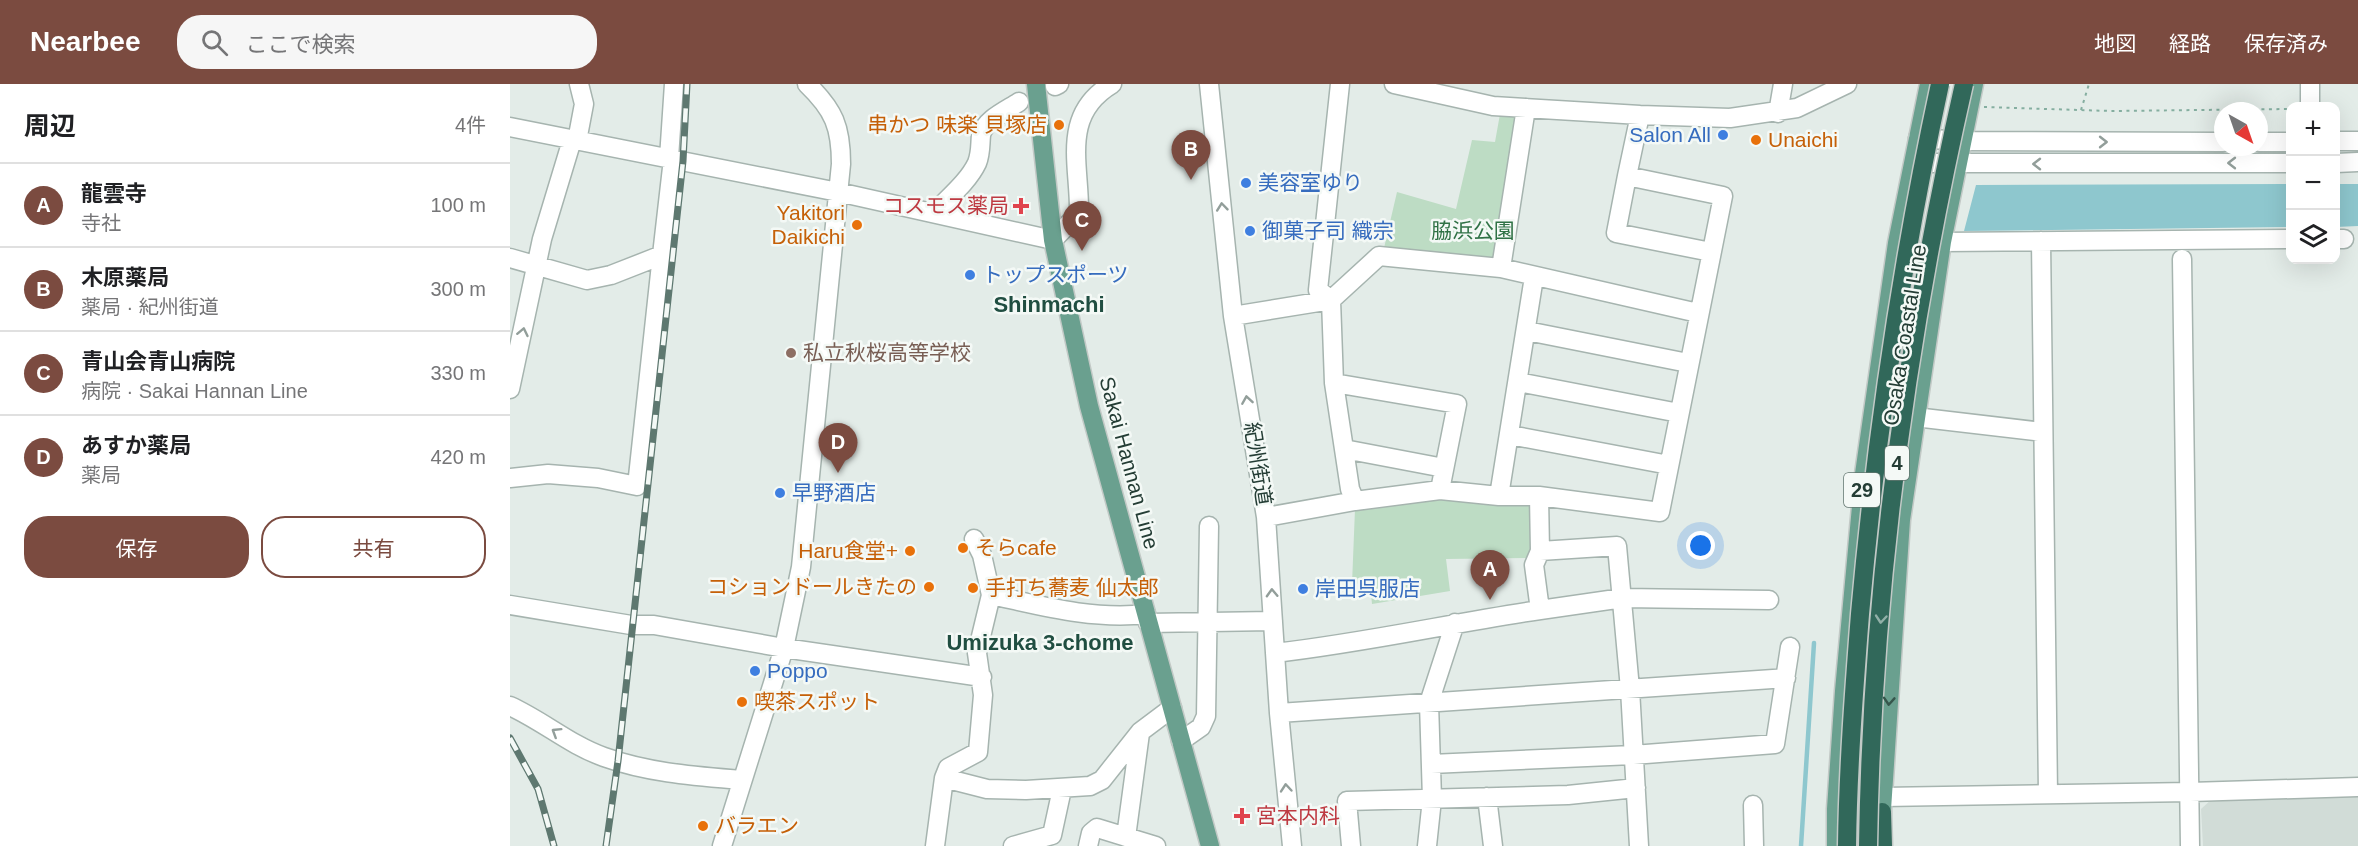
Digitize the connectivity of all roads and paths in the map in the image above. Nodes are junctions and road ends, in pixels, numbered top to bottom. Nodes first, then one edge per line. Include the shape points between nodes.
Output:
1 (579, 84) edge
2 (674, 84) edge
3 (807, 84) edge
4 (1036, 84) edge
5 (1112, 84) edge
6 (1209, 84) edge
7 (1340, 84) edge
8 (1783, 84) edge
9 (1847, 84) edge
10 (1929, 84) edge
11 (1940, 84) edge
12 (1964, 84) edge
13 (1974, 84) edge
14 (2089, 84) edge
15 (2310, 84) edge
16 (1405, 85) edge
17 (1019, 102) dead end
18 (2310, 102) edge
19 (1982, 107) dead end
20 (1526, 108) junction
21 (2286, 109) edge
22 (2081, 110) junction
23 (1778, 113) junction
24 (1640, 116) junction
25 (510, 127) edge
26 (1918, 138) junction
27 (575, 141) junction
28 (1962, 141) junction
29 (2340, 141) edge
30 (2358, 141) edge
31 (2214, 142) edge
32 (2268, 142) edge
33 (2286, 142) edge
34 (671, 159) junction
35 (2358, 162) edge
36 (1914, 163) junction
37 (2286, 163) edge
38 (2340, 163) edge
39 (1957, 164) junction
40 (1627, 176) junction
41 (838, 192) junction
42 (934, 213) junction
43 (2286, 239) edge
44 (1053, 240) junction
45 (2041, 241) junction
46 (1942, 242) junction
47 (1711, 252) junction
48 (662, 255) junction
49 (510, 258) edge
50 (2182, 259) dead end
51 (537, 266) junction
52 (1501, 268) junction
53 (1534, 277) junction
54 (1331, 300) junction
55 (1698, 313) junction
56 (1233, 316) junction
57 (1527, 331) junction
58 (1688, 363) junction
59 (1518, 382) junction
60 (1334, 383) junction
61 (510, 389) edge
62 (1679, 413) junction
63 (1915, 417) junction
64 (2043, 432) junction
65 (1510, 435) junction
66 (1344, 449) junction
67 (1669, 465) junction
68 (1444, 468) junction
69 (510, 478) edge
70 (1440, 490) junction
71 (1499, 496) junction
72 (1539, 496) junction
73 (1355, 501) junction
74 (1266, 517) junction
75 (1209, 526) dead end
76 (974, 540) dead end
77 (1539, 551) junction
78 (991, 595) junction
79 (1623, 598) junction
80 (1769, 600) dead end
81 (510, 605) edge
82 (1540, 610) junction
83 (1147, 619) junction
84 (1273, 621) junction
85 (1208, 622) junction
86 (1455, 623) junction
87 (1790, 647) dead end
88 (784, 648) junction
89 (1275, 653) junction
90 (982, 677) junction
91 (1786, 678) junction
92 (1630, 689) junction
93 (1429, 703) junction
94 (510, 706) edge
95 (1172, 708) junction
96 (1279, 713) junction
97 (1140, 732) junction
98 (1181, 741) junction
99 (1633, 755) junction
100 (1431, 764) junction
101 (944, 778) junction
102 (742, 780) junction
103 (2358, 787) edge
104 (1636, 788) junction
105 (1062, 789) junction
106 (2190, 792) junction
107 (2048, 794) junction
108 (1487, 797) junction
109 (1432, 799) junction
110 (1882, 804) junction
111 (1754, 805) dead end
112 (1126, 837) junction
113 (722, 846) edge
114 (935, 846) edge
115 (1013, 846) edge
116 (1088, 846) edge
117 (1156, 846) edge
118 (1210, 846) edge
119 (1292, 846) edge
120 (1351, 846) edge
121 (1427, 846) edge
122 (1493, 846) edge
123 (1639, 846) edge
124 (1754, 846) edge
125 (1836, 846) edge
126 (1847, 846) edge
127 (1868, 846) edge
128 (1882, 846) edge
129 (2190, 846) edge

1 - 27 street via 584,104
2 - 34 street
3 - 41 street via 823,99 836,120 841,142
4 - 44 main road, Sakai Hannan Line
5 - 44 street via 1097,95 1080,120 1075,138 1079,213
56 -> 6 street, 紀州街道
7 - 54 street via 1318,290
8 - 23 street
9 - 23 street
10 - 26 main road, Osaka Coastal Line / 29
11 - 126 highway, 4, bridge via 1903,268 1873,480 1856,662
12 -> 127 highway, 4, bridge via 1924,275 1905,395 1876,670
13 - 28 main road, Osaka Coastal Line / 29
14 - 22 path
15 - 18 street
16 - 20 street via 1493,106
17 - 42 street via 985,126 976,165
19 - 22 path
20 - 24 street
20 - 52 street
21 - 22 path
23 - 24 street via 1730,118
24 - 40 street
25 - 27 street
26 - 28 street
26 - 36 main road, Osaka Coastal Line / 29
27 - 34 street
27 - 51 street
28 -> 31 street
28 - 39 main road, Osaka Coastal Line / 29
29 - 30 street
32 - 33 street
34 - 41 street
34 - 48 street
35 - 38 street
36 - 39 street
36 - 125 main road, Osaka Coastal Line / 29 via 1897,243 1864,474 1844,691
37 -> 39 street
39 - 46 main road, Osaka Coastal Line / 29
40 - 47 street via 1616,233
40 - 47 street via 1723,196
41 - 42 street
41 - 88 street via 801,567
42 - 44 street
43 - 45 street
44 - 83 main road, Sakai Hannan Line via 1089,406
45 - 46 street
45 - 64 street
46 - 63 main road, Osaka Coastal Line / 29
47 - 55 street
48 - 51 street via 587,280
48 - 69 street via 637,486 548,474
49 - 51 street
50 - 106 street
61 -> 51 street
52 - 53 street
52 - 54 street via 1379,256
53 - 55 street
53 - 57 street
54 - 56 street
54 - 60 street
55 - 58 street
74 -> 56 street, 紀州街道
57 - 58 street
57 - 59 street
58 - 62 street
59 - 62 street
59 - 65 street
60 - 66 street
60 - 68 street via 1457,404
62 - 67 street
63 - 64 street
63 -> 110 main road, Osaka Coastal Line / 29 via 1901,520
64 - 107 street
65 - 67 street
65 - 71 street
66 - 68 street
66 - 73 street
67 - 72 street via 1660,512
68 - 70 street
70 - 71 street
70 - 73 street
71 - 72 street
72 - 77 street
73 - 74 street
84 -> 74 street, 紀州街道
75 - 85 street
76 - 78 street via 982,555
77 - 79 street via 1617,546
77 - 82 street via 1534,565
78 - 83 street via 1070,612
78 - 90 street via 978,653
79 - 80 street
79 - 82 street
79 - 92 street
81 - 88 street
82 - 86 street
83 - 85 street
83 - 95 main road, Sakai Hannan Line
84 - 85 street
84 - 89 street, 紀州街道
85 - 98 street via 1206,716 1201,727
86 - 89 street
86 - 93 street
87 - 91 street
88 - 90 street
88 - 102 street
89 - 96 street, 紀州街道
90 - 101 street via 978,752 948,768
91 - 92 street
91 - 99 street via 1774,744
92 - 93 street
92 - 99 street
93 - 96 street
93 - 100 street
102 -> 94 street via 686,776 603,757
95 - 97 street
95 - 98 main road, Sakai Hannan Line
119 -> 96 street, 紀州街道
97 - 105 street via 1102,780 1090,786
97 - 112 street
98 - 118 main road, Sakai Hannan Line
99 - 100 street
99 - 104 street
100 - 109 street
101 - 105 street via 987,789
101 - 114 street
102 - 113 street
103 - 106 street
104 - 108 street
104 - 123 street
105 - 115 street via 1052,835
106 - 107 street
106 - 129 street
107 - 110 street
108 - 109 street
108 - 122 street
109 - 120 street via 1347,801
109 - 121 street
110 - 128 highway
111 - 124 street
112 - 116 street via 1097,828 1091,833
112 - 117 street

